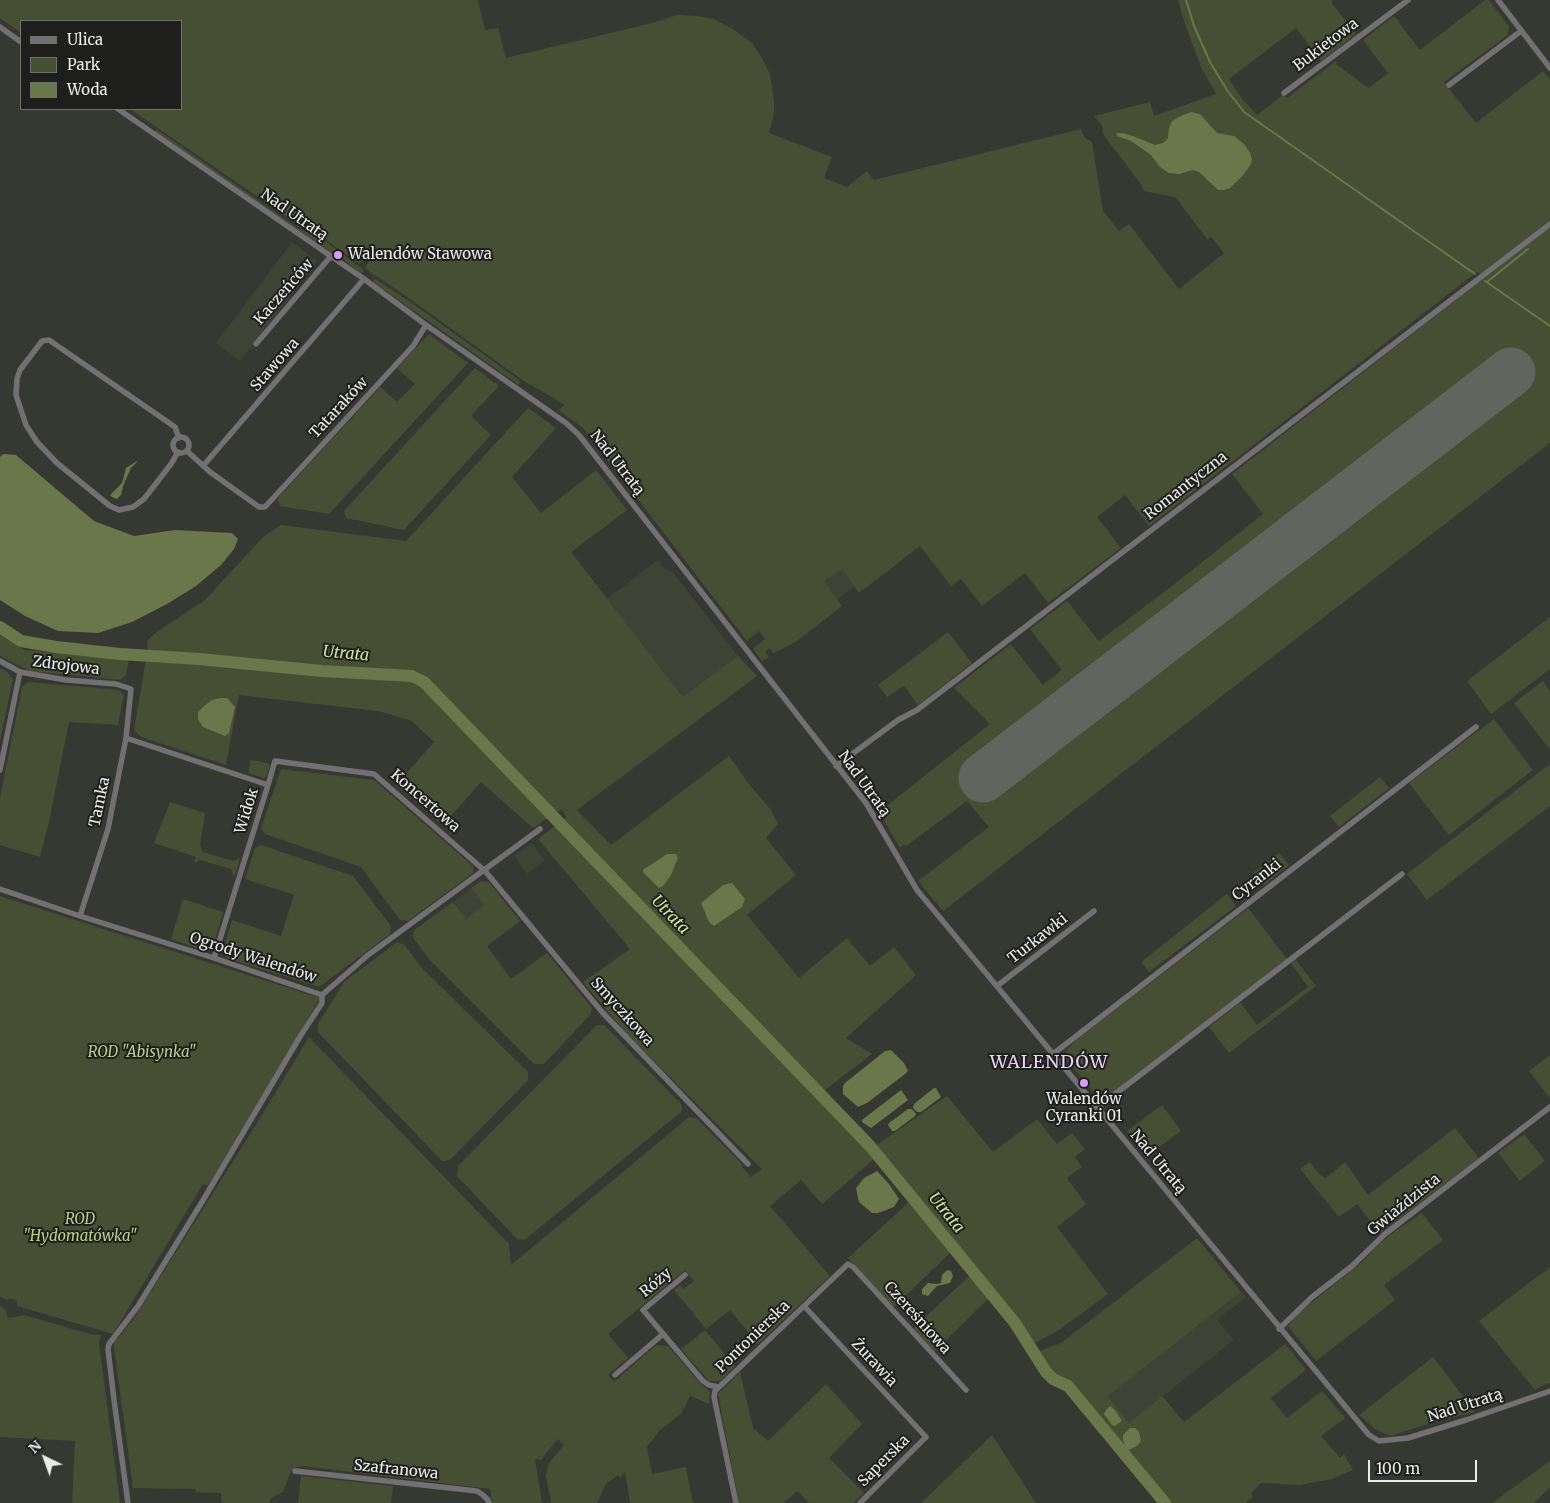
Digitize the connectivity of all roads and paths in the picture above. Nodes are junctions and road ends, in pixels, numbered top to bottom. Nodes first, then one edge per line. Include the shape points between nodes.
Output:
1 (1408, 0) edge
2 (1498, 0) edge
3 (0, 27) edge
4 (1521, 30) junction
5 (20, 41) edge
6 (1549, 67) edge
7 (1449, 85) dead end
8 (1284, 93) dead end
9 (119, 110) edge
10 (1550, 224) edge
11 (331, 256) junction
12 (364, 279) junction
13 (426, 325) junction
14 (256, 344) dead end
15 (179, 438) junction
16 (187, 451) junction
17 (178, 452) junction
18 (203, 466) junction
19 (0, 661) edge
20 (20, 672) junction
21 (131, 689) joint
22 (1476, 727) dead end
23 (126, 738) junction
24 (836, 766) junction
25 (0, 770) edge
26 (268, 785) junction
27 (540, 829) dead end
28 (485, 870) junction
29 (1402, 874) dead end
30 (0, 889) edge
31 (1094, 911) dead end
32 (80, 916) junction
33 (214, 958) junction
34 (997, 986) junction
35 (322, 995) junction
36 (1053, 1054) junction
37 (1550, 1107) edge
38 (1098, 1108) junction
39 (748, 1164) dead end
40 (848, 1264) joint
41 (685, 1275) dead end
42 (804, 1306) junction
43 (1279, 1329) junction
44 (663, 1334) junction
45 (615, 1374) dead end
46 (719, 1387) junction
47 (966, 1390) dead end
48 (1550, 1391) edge
49 (926, 1437) joint
50 (295, 1471) dead end
51 (128, 1503) edge
52 (489, 1503) edge
53 (736, 1503) edge
54 (860, 1503) edge

1 - 8 street, Bukietowa
2 - 4 street
3 - 5 street
4 - 6 street
4 - 7 street
9 - 11 street, Nad Utratą
10 - 24 street, Romantyczna via 916,710
11 - 12 street, Nad Utratą
11 - 14 street, Kaczeńców
12 - 13 street, Nad Utratą
12 - 18 street, Stawowa
13 - 18 street, Tataraków via 413,346 268,506 259,507
13 - 24 street, Nad Utratą via 579,435
15 - 16 street via 187,440
15 - 17 street via 174,444
15 - 17 street via 175,427 49,340 42,340 20,370 16,395 26,425 37,442 110,506 119,510 144,500
16 - 17 street
16 - 18 street
19 - 20 street, Zdrojowa
20 - 21 street, Zdrojowa via 116,684
20 - 25 street
21 - 23 street, Tamka
22 - 36 street, Cyranki
23 - 26 street, Widok
23 - 32 street, Tamka via 108,829
24 - 34 street, Nad Utratą via 866,803 918,890
26 - 28 street, Koncertowa via 275,761 374,774
26 - 33 street, Widok
27 - 28 street, Ogrody Walendów
28 - 35 street, Ogrody Walendów via 368,955
28 - 39 street, Smyczkowa via 602,1012
29 - 38 street
30 - 32 street, Ogrody Walendów
31 - 34 street, Turkawki
32 - 33 street, Ogrody Walendów
33 - 35 street, Ogrody Walendów
34 - 36 street, Nad Utratą
35 - 51 street via 322,1003 192,1218 138,1306 109,1344
36 - 38 street, Nad Utratą
37 - 43 street, Gwiaździsta via 1385,1234
38 - 43 street, Nad Utratą
40 - 42 street, Pontonierska
40 - 47 street, Czereśniowa
41 - 44 street, Róży via 643,1310
42 - 46 street, Pontonierska
42 - 49 street, Żurawia
43 - 48 street, Nad Utratą via 1369,1435 1379,1441 1408,1438
44 - 45 street
44 - 46 street, Róży via 703,1381
46 - 53 street, Pontonierska via 714,1397
49 - 54 street, Saperska
50 - 52 street, Szafranowa via 477,1491

